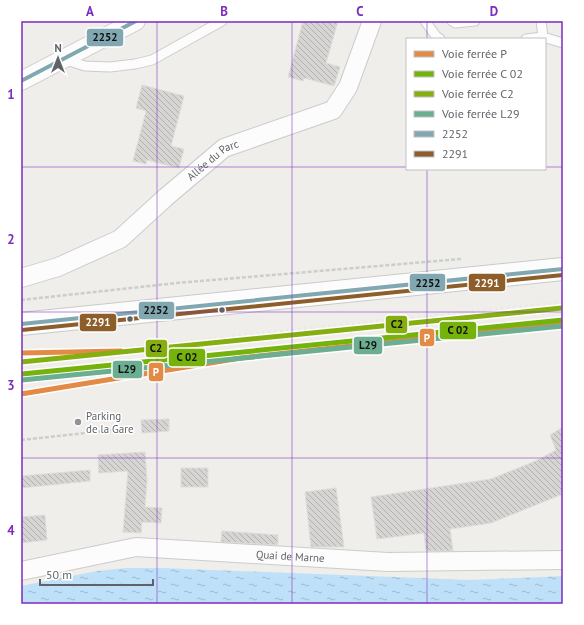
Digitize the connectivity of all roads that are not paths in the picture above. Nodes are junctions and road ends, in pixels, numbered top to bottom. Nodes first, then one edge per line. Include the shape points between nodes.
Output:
1 (136, 21) edge
2 (222, 21) edge
3 (372, 21) edge
4 (425, 21) edge
5 (452, 21) edge
6 (476, 21) edge
7 (541, 21) edge
8 (543, 37) junction
9 (439, 38) edge
10 (534, 38) edge
11 (563, 43) edge
12 (62, 59) junction
13 (21, 81) edge
14 (563, 269) edge
15 (21, 278) edge
16 (21, 324) edge
17 (563, 560) edge
18 (21, 571) edge

1 - 12 street
2 - 12 lane via 152,60 136,64 85,66
3 - 15 street, Allée du Parc via 348,87 333,110 224,148 120,240 58,267
4 - 9 lane
5 - 6 lane
7 - 8 lane
8 - 10 lane
8 - 11 lane
12 - 13 street
14 - 16 street
17 - 18 street, Quai de Marne via 388,562 136,547

